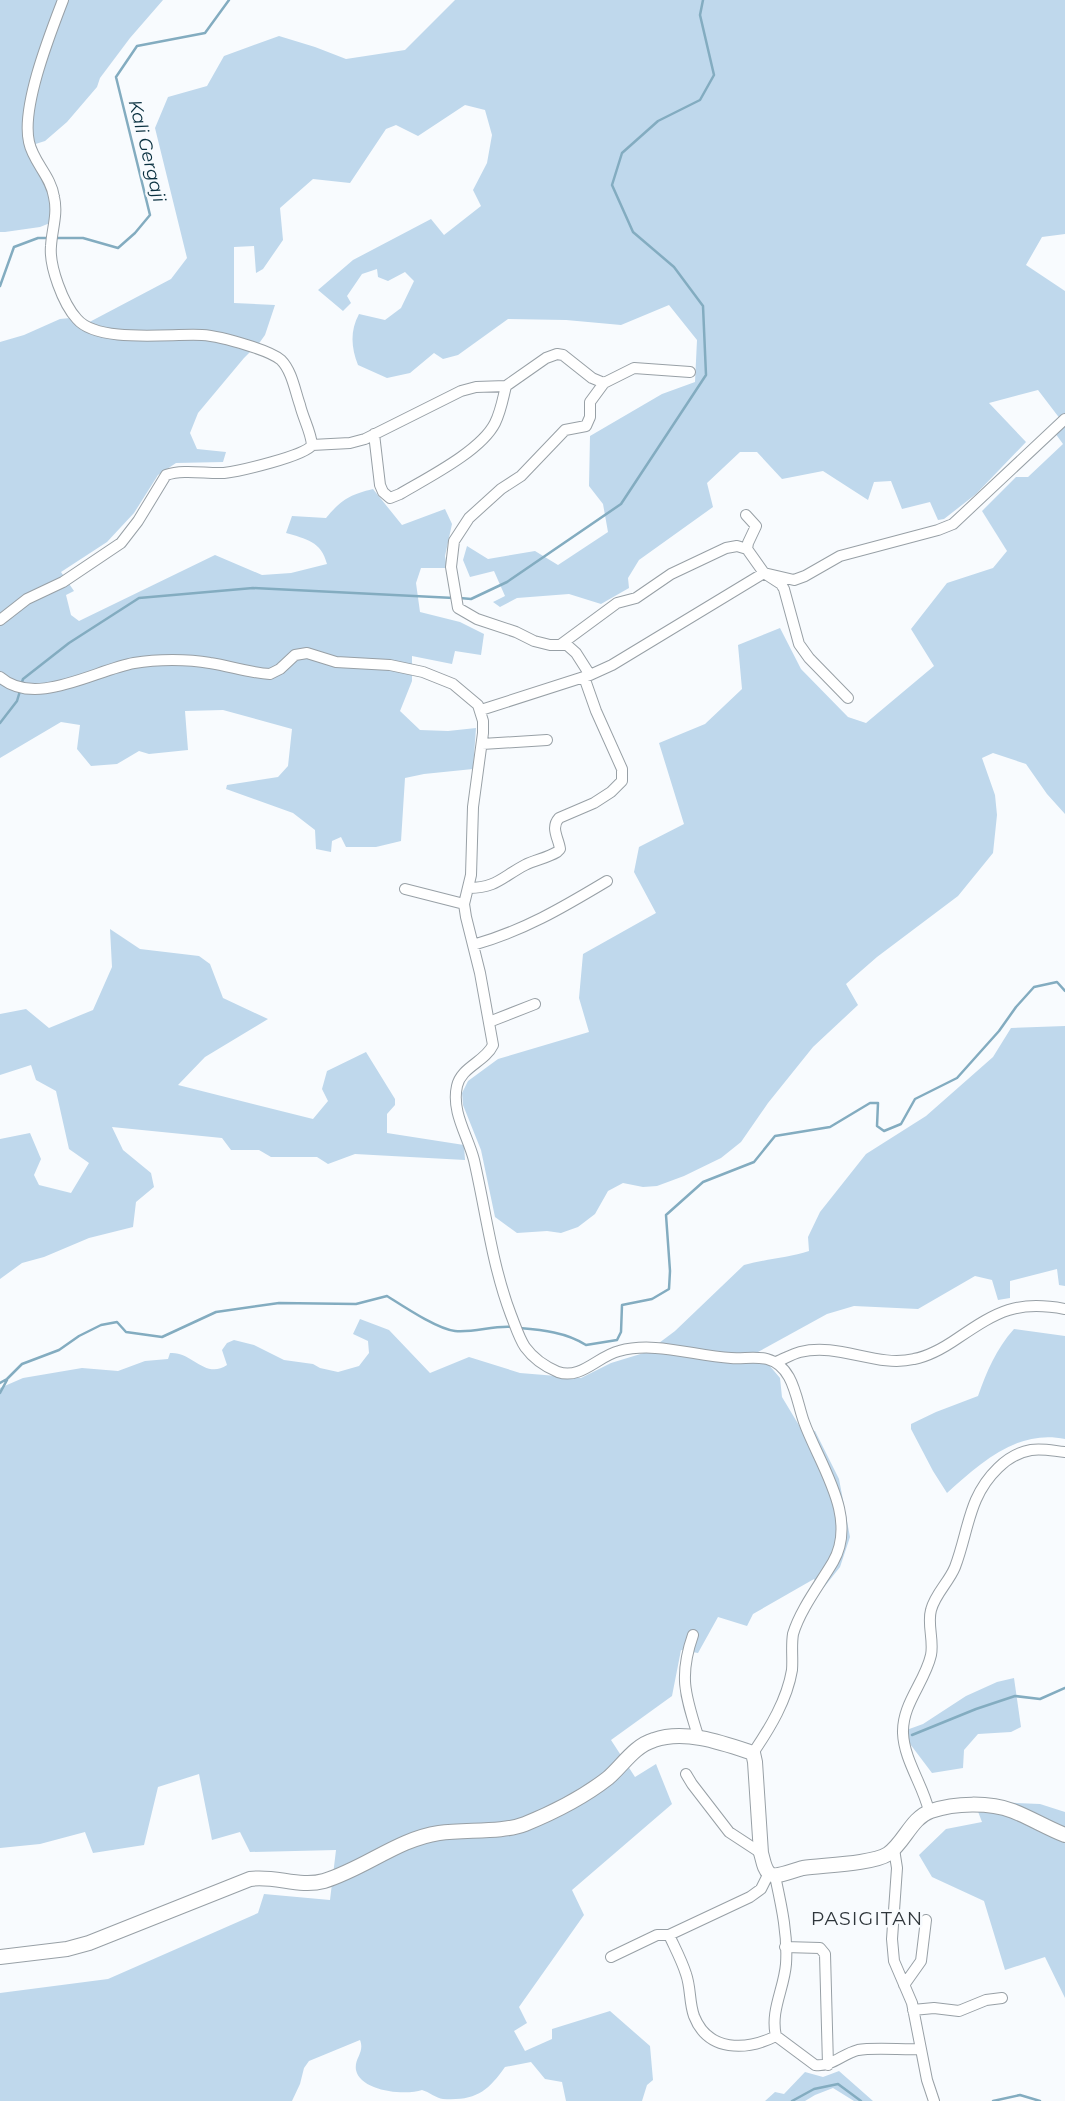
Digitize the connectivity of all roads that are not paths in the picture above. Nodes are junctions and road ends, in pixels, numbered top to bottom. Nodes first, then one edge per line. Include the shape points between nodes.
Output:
1 (63, 0) edge
2 (690, 372) dead end
3 (604, 382) junction
4 (506, 386) junction
5 (1065, 419) edge
6 (374, 434) junction
7 (312, 445) junction
8 (746, 515) dead end
9 (747, 549) junction
10 (764, 573) junction
11 (0, 620) edge
12 (560, 645) junction
13 (587, 676) junction
14 (0, 677) edge
15 (848, 698) dead end
16 (481, 710) junction
17 (547, 740) dead end
18 (482, 744) junction
19 (606, 881) dead end
20 (468, 888) junction
21 (405, 889) dead end
22 (464, 904) junction
23 (473, 945) junction
24 (535, 1004) dead end
25 (489, 1022) junction
26 (1065, 1309) edge
27 (776, 1362) junction
28 (1065, 1452) edge
29 (693, 1635) dead end
30 (699, 1739) junction
31 (753, 1753) junction
32 (686, 1774) dead end
33 (929, 1812) junction
34 (1065, 1835) edge
35 (894, 1849) junction
36 (761, 1853) junction
37 (772, 1874) junction
38 (926, 1920) dead end
39 (670, 1935) junction
40 (785, 1948) junction
41 (0, 1957) edge
42 (611, 1957) dead end
43 (904, 1985) junction
44 (1002, 1998) dead end
45 (913, 2010) junction
46 (776, 2036) junction
47 (921, 2049) junction
48 (828, 2065) junction
49 (934, 2101) edge

1 - 7 street via 43,53 28,126 29,143 54,197 52,262 57,282 76,318 86,327 141,337 220,337 280,360 292,381
2 - 3 street via 634,368
3 - 4 street via 592,378 564,355 557,354
3 - 12 street via 590,402 586,426 565,430 521,476 469,518 454,541 451,567 458,608 477,619 534,641
4 - 6 street via 461,391
4 - 6 street via 494,425 475,448 393,497 387,498 380,485
5 - 10 street via 953,524 840,556 794,580
6 - 7 street via 350,444
7 - 11 street via 303,452 241,470 166,475 121,544 63,582 26,599
8 - 9 street via 756,526
9 - 10 street
9 - 12 street via 732,546 671,574 636,598 617,603
10 - 13 street via 621,660
10 - 15 street via 784,589 796,637 804,651
12 - 13 street via 567,645 576,653
13 - 16 street
13 - 20 street via 596,711 622,769 622,781 602,799 555,822 560,850 524,866 496,884
14 - 16 street via 13,685 44,690 120,666 160,660 210,663 270,674 294,655 307,653 336,662 390,665 434,676 453,684
16 - 18 street
17 - 18 street
18 - 20 street
19 - 23 street via 525,927
20 - 22 street
21 - 22 street
22 - 23 street
23 - 25 street
24 - 25 street
25 - 27 street via 493,1045 487,1055 460,1078 456,1104 473,1159 499,1280 526,1347 540,1362 564,1373 576,1372 618,1351 645,1347
26 - 27 street via 1032,1305 1001,1312 944,1347 906,1361 817,1350 800,1352
27 - 31 street via 792,1384 804,1424 831,1485 839,1511 841,1536 836,1557 817,1586 794,1633 786,1693
28 - 33 street via 1030,1450 1011,1458 996,1471 975,1500 955,1568 934,1602 930,1617 931,1654 910,1704 903,1731 906,1751
29 - 30 street via 684,1684
30 - 31 street
30 - 41 street via 676,1736 655,1739 636,1750 609,1777 572,1802 515,1828 425,1836 324,1881 303,1883 250,1879 84,1944
31 - 36 street
32 - 36 street via 729,1832
33 - 34 street via 956,1807 996,1807
33 - 35 street via 913,1823
35 - 37 street via 875,1859
35 - 43 street via 897,1868 892,1950 896,1970
36 - 37 street via 765,1867
37 - 39 street via 750,1897
37 - 40 street via 785,1926
38 - 43 street via 921,1961
39 - 42 street via 657,1935
39 - 46 street via 687,1975 694,2016 707,2036 734,2047 761,2044
40 - 46 street via 786,1965 775,2008
40 - 48 street via 820,1948 825,1954
43 - 45 street
44 - 45 street via 986,2000 959,2011
45 - 47 street
46 - 48 street via 814,2065
47 - 48 street via 858,2050
47 - 49 street

